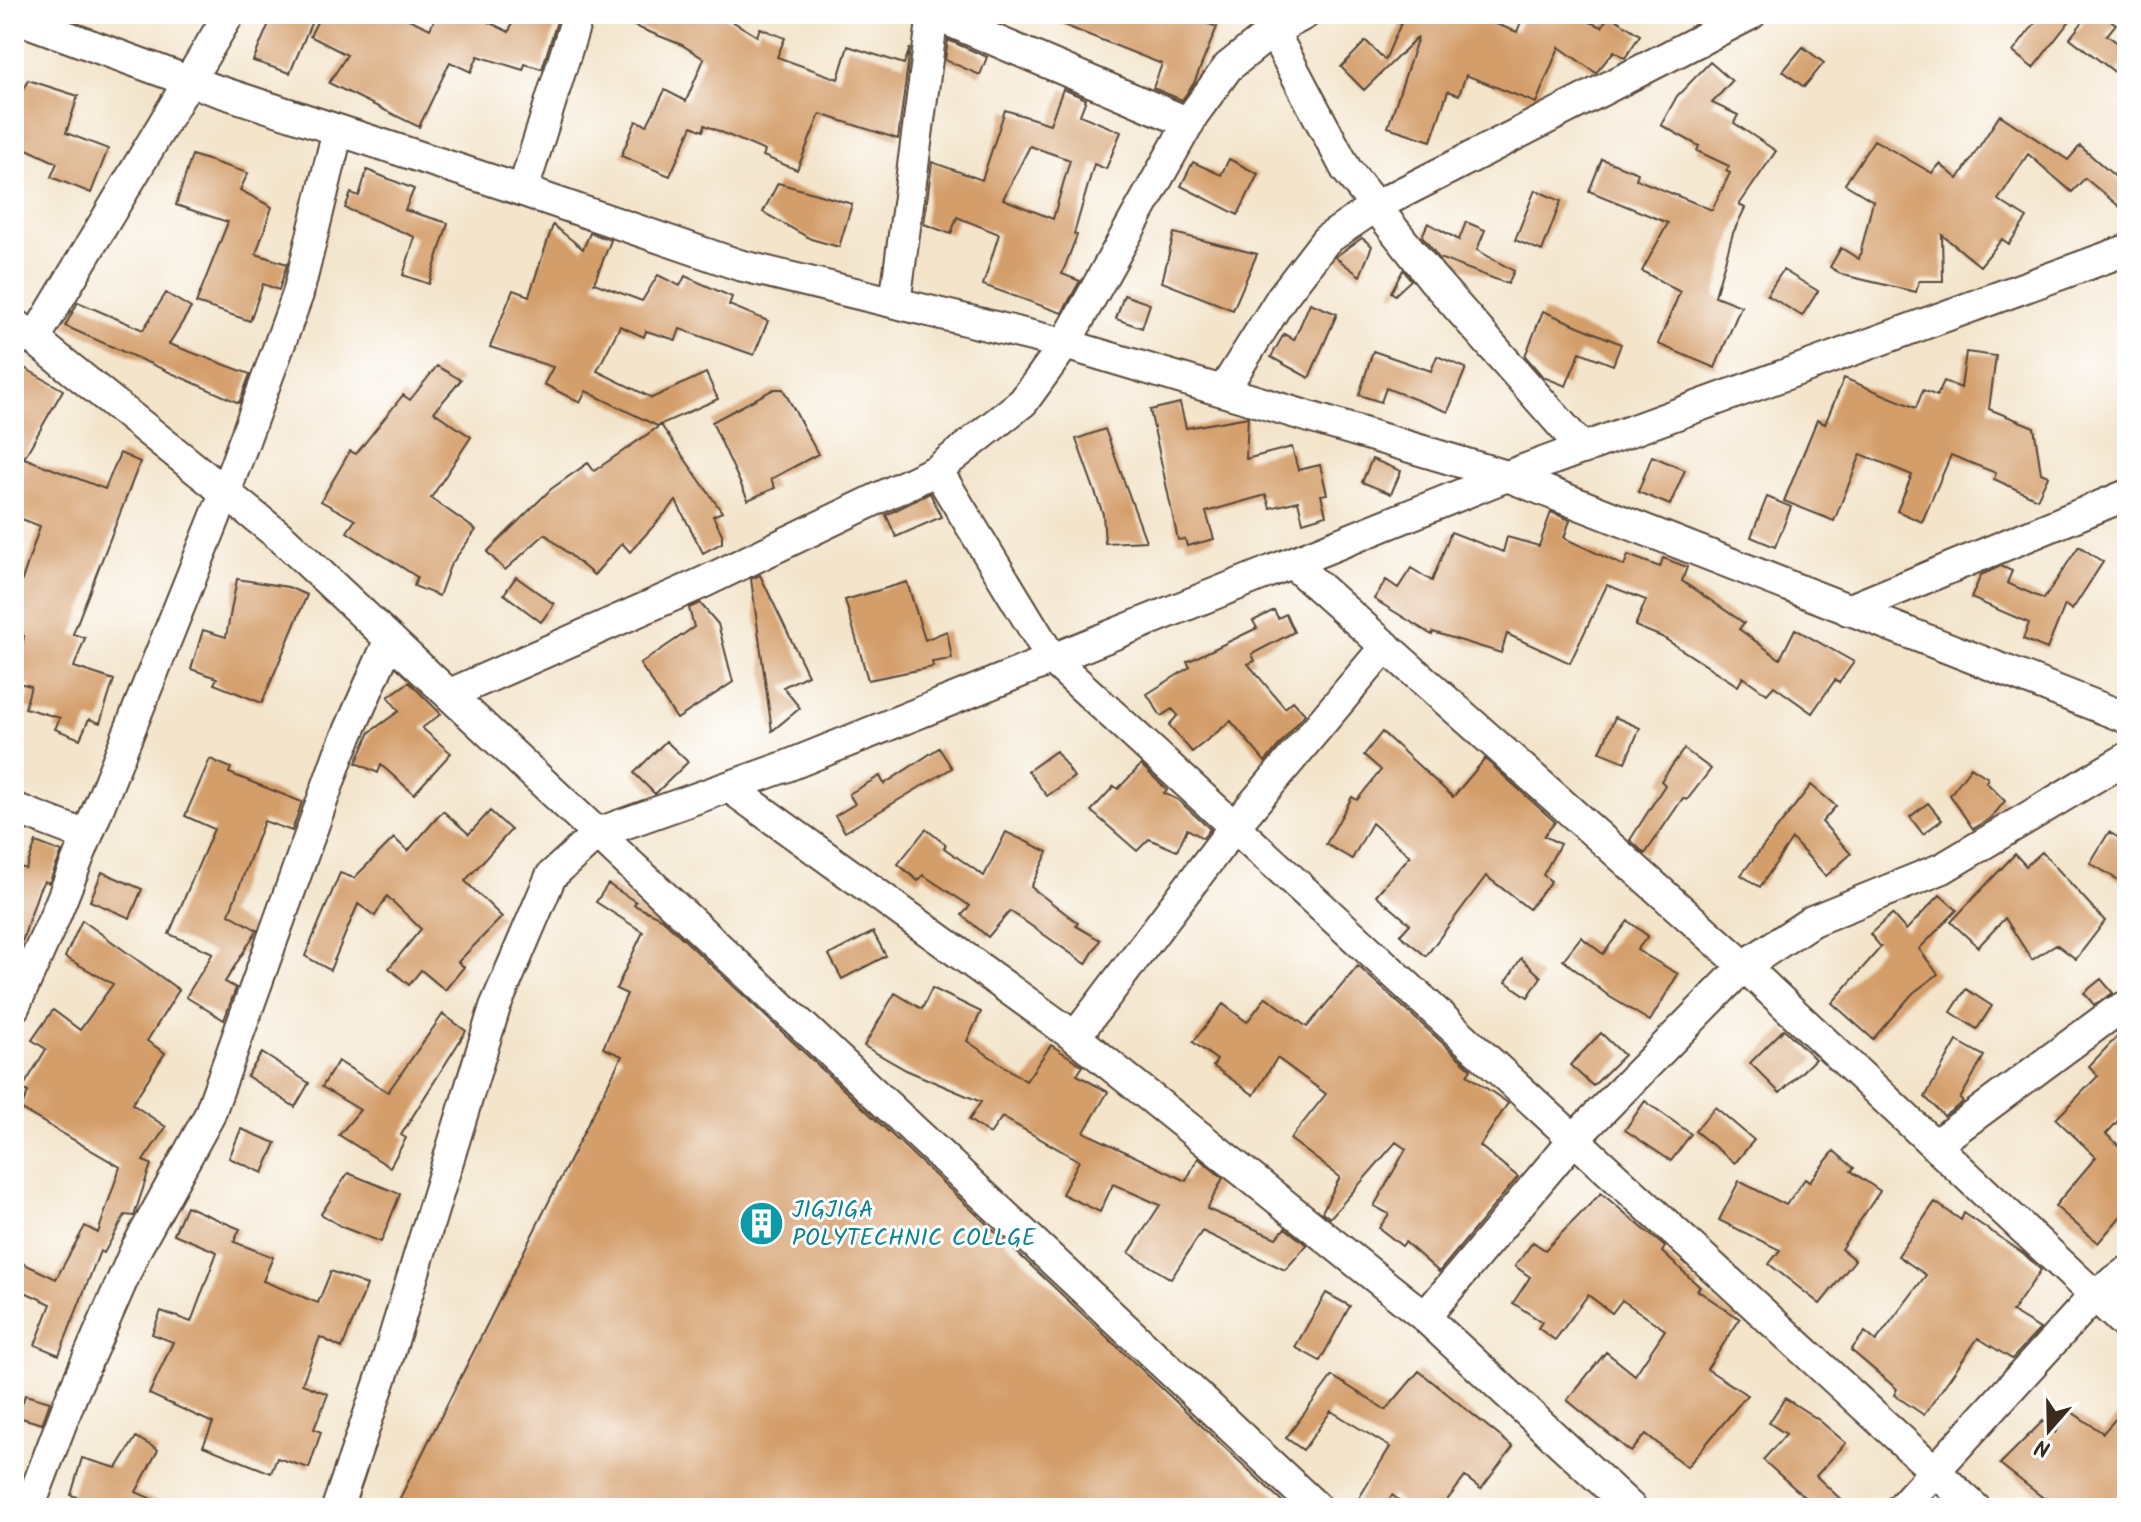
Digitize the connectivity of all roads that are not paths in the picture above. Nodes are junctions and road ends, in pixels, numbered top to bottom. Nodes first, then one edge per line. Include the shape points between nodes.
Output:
1 (229, 14) edge
2 (578, 14) edge
3 (933, 14) edge
4 (1305, 14) edge
5 (1751, 14) edge
6 (14, 17) edge
7 (1268, 23) edge
8 (191, 82) junction
9 (1189, 123) junction
10 (338, 130) junction
11 (523, 190) junction
12 (1376, 206) junction
13 (2127, 250) edge
14 (895, 303) junction
15 (20, 330) edge
16 (1065, 344) junction
17 (1223, 391) junction
18 (1583, 449) junction
19 (937, 470) junction
20 (1507, 476) junction
21 (225, 493) junction
22 (2127, 495) edge
23 (1292, 563) junction
24 (1848, 610) junction
25 (390, 639) junction
26 (1386, 646) junction
27 (1052, 659) junction
28 (450, 694) junction
29 (2127, 718) edge
30 (2127, 758) edge
31 (729, 787) junction
32 (14, 808) edge
33 (1234, 827) junction
34 (598, 833) junction
35 (87, 836) junction
36 (1744, 966) junction
37 (2127, 1006) edge
38 (14, 1007) edge
39 (1075, 1037) junction
40 (1573, 1140) junction
41 (1935, 1145) junction
42 (2127, 1272) edge
43 (2095, 1295) junction
44 (1425, 1317) junction
45 (2127, 1326) edge
46 (1934, 1471) junction
47 (29, 1508) edge
48 (337, 1508) edge
49 (1317, 1508) edge
50 (1631, 1508) edge
51 (1901, 1508) edge
52 (1975, 1508) edge

1 - 8 street
2 - 11 street
3 - 9 street
3 - 14 street
4 - 7 street
5 - 12 street
6 - 8 street
7 - 9 street via 1228,67
7 - 12 street via 1346,169
8 - 10 street
8 - 15 street
9 - 16 street
10 - 11 street
10 - 21 street via 298,294
11 - 14 street via 739,265
12 - 17 street via 1326,240 1282,297
12 - 18 street via 1432,278
13 - 18 street
14 - 16 street
15 - 21 street
16 - 17 street
16 - 19 street via 1023,402
17 - 20 street
18 - 20 street
19 - 27 street
19 - 28 street via 702,583
20 - 23 street
20 - 24 street
21 - 25 street
21 - 35 street
22 - 24 street
23 - 26 street
23 - 27 street
24 - 29 street
25 - 28 street
25 - 47 street via 339,754 209,1116 136,1249
26 - 33 street
26 - 36 street
27 - 31 street
27 - 33 street
28 - 34 street
30 - 36 street via 1943,868 1812,921
31 - 34 street
31 - 39 street
32 - 35 street
33 - 39 street
33 - 40 street
34 - 48 street via 551,876 495,1007
34 - 49 street
35 - 38 street
36 - 40 street
36 - 41 street
37 - 41 street
39 - 44 street
40 - 44 street
40 - 46 street
41 - 43 street
42 - 43 street
43 - 45 street
43 - 46 street
44 - 50 street
46 - 51 street
46 - 52 street

